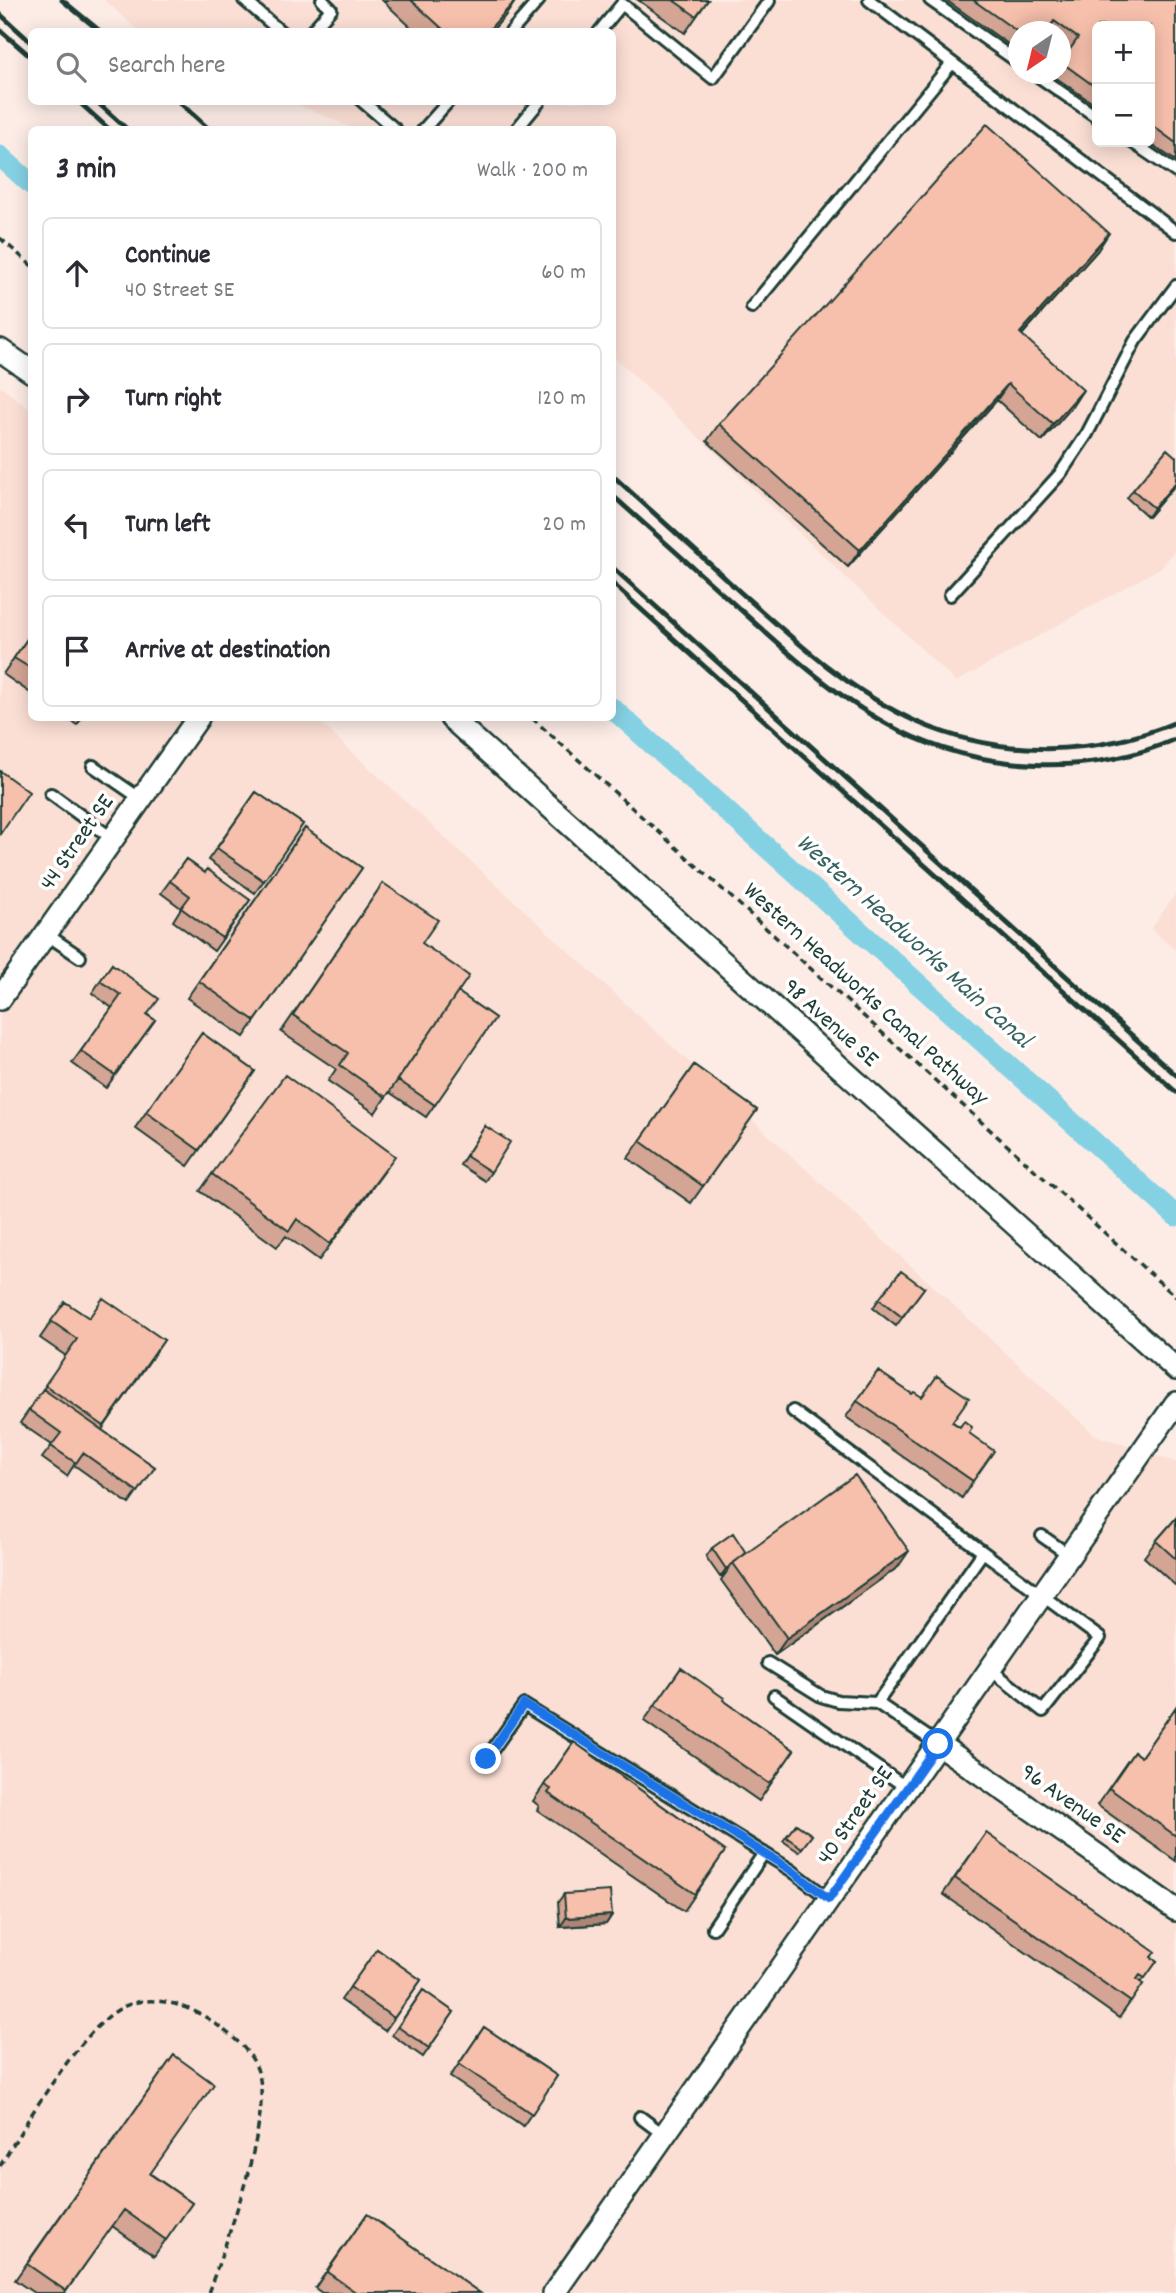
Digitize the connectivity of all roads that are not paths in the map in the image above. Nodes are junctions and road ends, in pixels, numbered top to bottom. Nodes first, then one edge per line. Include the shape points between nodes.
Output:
1 (244, 0) edge
2 (322, 0) edge
3 (539, 0) edge
4 (869, 0) edge
5 (930, 0) edge
6 (769, 1) edge
7 (620, 2) edge
8 (276, 28) edge
9 (314, 28) edge
10 (514, 28) edge
11 (602, 28) edge
12 (1008, 55) edge
13 (952, 63) junction
14 (1049, 84) edge
15 (367, 105) edge
16 (445, 105) edge
17 (537, 105) edge
18 (1092, 114) edge
19 (391, 126) edge
20 (427, 126) edge
21 (519, 126) edge
22 (1139, 147) edge
23 (1176, 172) edge
24 (1176, 232) edge
25 (1176, 286) edge
26 (752, 307) dead end
27 (0, 350) edge
28 (28, 370) edge
29 (950, 595) dead end
30 (196, 721) edge
31 (454, 721) edge
32 (93, 766) dead end
33 (51, 794) dead end
34 (141, 799) junction
35 (113, 839) junction
36 (46, 934) junction
37 (80, 957) dead end
38 (0, 999) edge
39 (1176, 1369) edge
40 (1176, 1403) edge
41 (793, 1411) dead end
42 (1042, 1536) dead end
43 (983, 1552) junction
44 (1069, 1555) junction
45 (1043, 1593) junction
46 (768, 1663) dead end
47 (990, 1669) junction
48 (774, 1696) dead end
49 (877, 1703) junction
50 (938, 1744) junction
51 (486, 1759) dead end
52 (907, 1788) junction
53 (764, 1853) junction
54 (829, 1899) junction
55 (1176, 1910) edge
56 (713, 1928) dead end
57 (640, 2118) dead end
58 (664, 2136) junction
59 (554, 2293) edge

1 - 8 lane
2 - 9 lane via 331,9
3 - 10 lane
4 - 13 lane
5 - 12 lane
6 - 7 lane via 713,78
7 - 11 lane
13 - 24 lane
13 - 26 lane
14 - 18 lane
15 - 19 lane
16 - 20 lane
17 - 21 lane
22 - 23 lane
25 - 29 lane via 1135,341 1087,434 1060,474
27 - 28 street
30 - 34 street, 44 Street SE
31 - 39 street, 98 Avenue SE
32 - 34 lane
33 - 35 lane
34 - 35 street, 44 Street SE
35 - 36 street, 44 Street SE
36 - 37 lane
36 - 38 street, 44 Street SE
40 - 44 street, 40 Street SE
41 - 43 lane
42 - 44 lane
43 - 45 lane
43 - 49 lane
44 - 45 street, 40 Street SE
45 - 47 street, 40 Street SE
45 - 47 lane via 1100,1638 1043,1711
46 - 49 lane via 821,1696 838,1702
47 - 50 street, 40 Street SE
48 - 52 lane
49 - 50 lane
50 - 52 street, 40 Street SE
50 - 55 street, 96 Avenue SE
51 - 53 lane via 524,1704
52 - 54 street, 40 Street SE
53 - 54 lane
53 - 56 lane
54 - 58 street, 40 Street SE
57 - 58 lane
58 - 59 street, 40 Street SE

